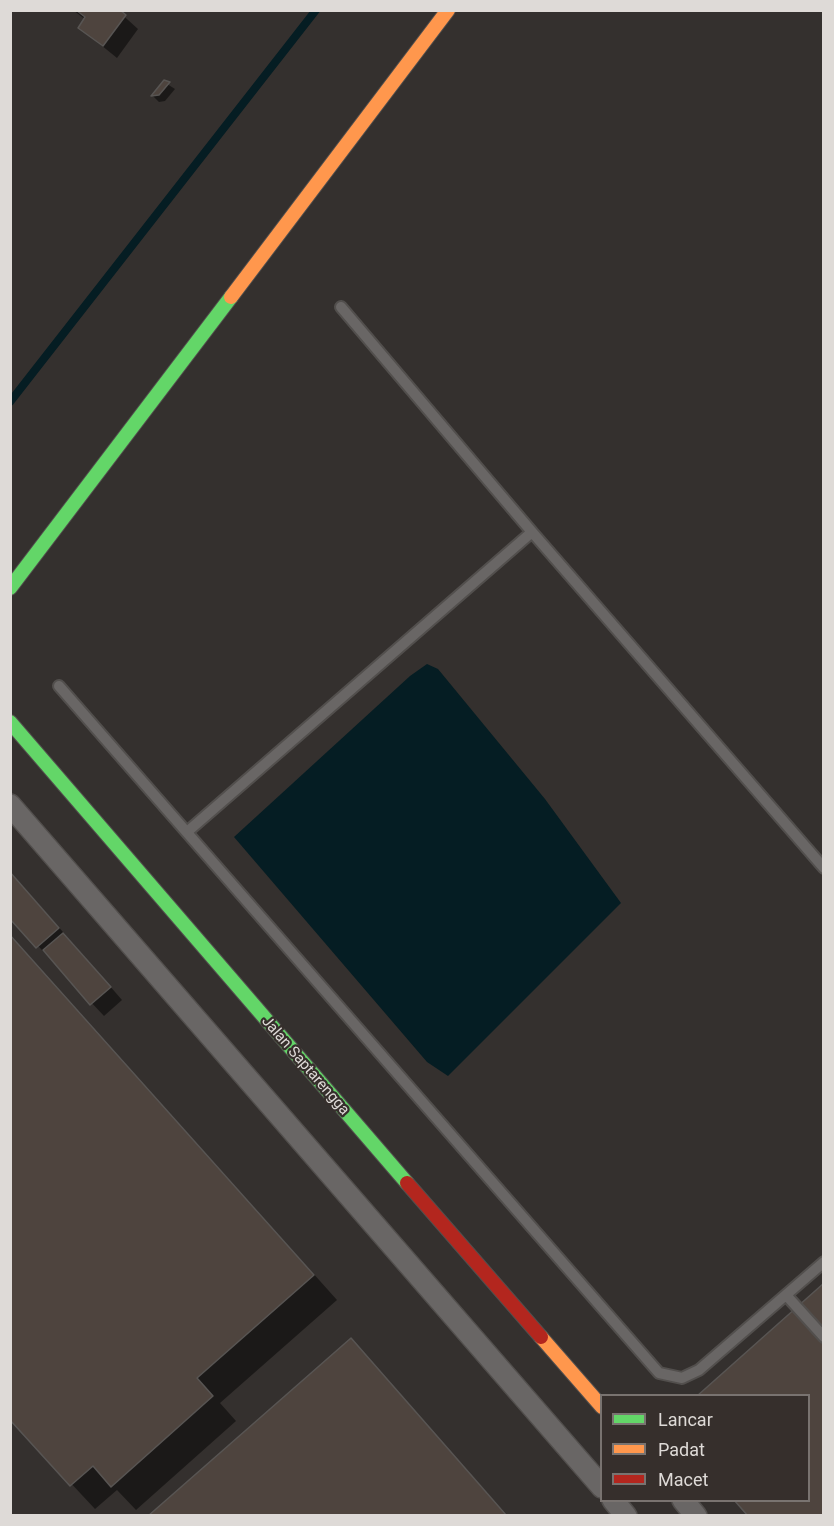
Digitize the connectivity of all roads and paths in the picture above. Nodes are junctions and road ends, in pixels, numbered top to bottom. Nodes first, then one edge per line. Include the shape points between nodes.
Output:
1 (448, 10) edge
2 (341, 307) dead end
3 (532, 532) junction
4 (10, 588) edge
5 (59, 686) dead end
6 (10, 722) edge
7 (10, 805) edge
8 (187, 832) junction
9 (824, 868) edge
10 (824, 1262) edge
11 (786, 1295) junction
12 (824, 1337) edge
13 (600, 1405) edge
14 (600, 1485) edge
15 (615, 1502) edge
16 (685, 1502) edge
17 (626, 1515) edge
18 (696, 1515) edge

1 - 4 street
2 - 3 lane
3 - 8 lane
3 - 9 lane
5 - 8 lane
6 - 13 street, Jalan Saptarengga
7 - 14 street
8 - 11 lane via 659,1373 682,1378 699,1370
10 - 11 lane
11 - 12 lane
15 - 17 street
16 - 18 street

